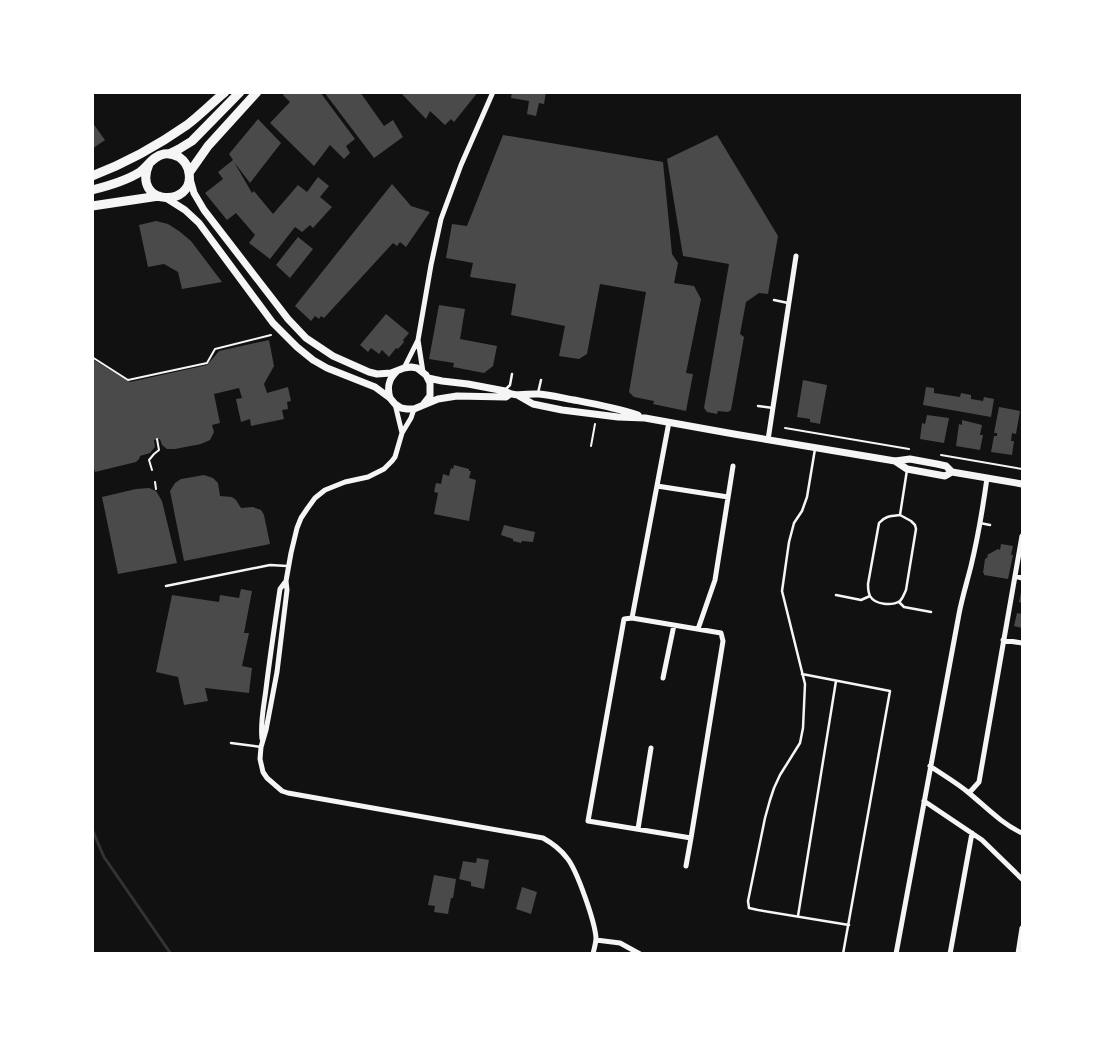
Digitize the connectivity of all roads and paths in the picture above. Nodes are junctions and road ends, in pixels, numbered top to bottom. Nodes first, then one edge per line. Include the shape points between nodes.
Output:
1 (225, 92) edge
2 (240, 92) edge
3 (257, 92) edge
4 (493, 92) edge
5 (169, 154) junction
6 (149, 164) junction
7 (92, 176) edge
8 (190, 176) junction
9 (92, 190) edge
10 (163, 197) junction
11 (92, 206) edge
12 (796, 256) dead end
13 (774, 300) dead end
14 (788, 303) junction
15 (271, 335) dead end
16 (418, 340) junction
17 (92, 356) edge
18 (404, 368) junction
19 (396, 372) junction
20 (512, 374) dead end
21 (426, 375) junction
22 (541, 380) dead end
23 (508, 392) junction
24 (538, 394) junction
25 (519, 396) junction
26 (393, 401) junction
27 (422, 405) junction
28 (758, 406) dead end
29 (773, 408) junction
30 (414, 409) junction
31 (645, 418) junction
32 (595, 422) dead end
33 (669, 422) junction
34 (785, 428) dead end
35 (402, 433) junction
36 (157, 439) dead end
37 (768, 440) junction
38 (591, 446) dead end
39 (815, 448) junction
40 (913, 450) dead end
41 (938, 454) dead end
42 (895, 461) junction
43 (733, 466) dead end
44 (907, 469) junction
45 (1022, 469) edge
46 (152, 470) dead end
47 (952, 472) junction
48 (987, 478) junction
49 (155, 482) dead end
50 (1022, 484) edge
51 (657, 486) junction
52 (156, 489) dead end
53 (728, 497) junction
54 (900, 515) junction
55 (980, 523) junction
56 (990, 525) dead end
57 (1022, 536) edge
58 (289, 566) junction
59 (1015, 576) junction
60 (1022, 578) edge
61 (286, 581) junction
62 (166, 586) dead end
63 (836, 595) dead end
64 (870, 596) junction
65 (898, 602) junction
66 (931, 612) dead end
67 (632, 618) junction
68 (674, 625) junction
69 (698, 629) junction
70 (1004, 640) junction
71 (1022, 643) edge
72 (802, 674) junction
73 (663, 678) dead end
74 (836, 680) junction
75 (262, 739) junction
76 (231, 743) dead end
77 (261, 747) junction
78 (651, 748) dead end
79 (930, 766) junction
80 (969, 793) junction
81 (924, 801) junction
82 (638, 829) junction
83 (972, 833) junction
84 (1022, 834) edge
85 (691, 838) junction
86 (686, 866) dead end
87 (1022, 879) edge
88 (798, 916) junction
89 (849, 925) junction
90 (1022, 928) edge
91 (596, 940) junction
92 (593, 954) edge
93 (640, 954) edge
94 (843, 954) edge
95 (896, 954) edge
96 (950, 954) edge
97 (1018, 954) edge

1 - 7 highway via 188,124 152,148
2 - 5 highway via 192,140
3 - 8 highway via 208,146
4 - 16 street via 460,165 441,219
5 - 6 highway via 155,158
5 - 8 highway via 182,160
6 - 9 highway via 122,181
6 - 10 highway via 145,178 148,187
8 - 10 highway via 181,193
8 - 19 street via 194,193 204,210 306,338 362,370 376,374
10 - 11 highway
10 - 26 street via 199,222 273,323 297,347 327,368 375,388
12 - 14 street
13 - 14 lane
14 - 29 street
15 - 17 path via 215,349 207,363 128,380
16 - 18 street
16 - 21 street
18 - 19 street
18 - 21 street via 418,368
19 - 26 street via 388,386
20 - 23 lane
21 - 23 street via 442,381
21 - 27 street via 431,390
22 - 24 lane
23 - 25 street
23 - 27 street via 506,397 458,396
24 - 25 street
24 - 31 street via 619,409
25 - 31 street via 534,404 562,410
26 - 30 street via 401,408
26 - 35 street
27 - 30 street
28 - 29 lane
29 - 37 street
30 - 35 street
31 - 33 street
32 - 38 path
33 - 37 street
33 - 51 street
34 - 40 path
35 - 58 street via 395,457 384,469 325,490 315,498 299,523
36 - 46 path via 160,450 149,460
37 - 39 street
39 - 42 street
39 - 72 lane via 807,497 789,542 782,591
41 - 45 path
42 - 44 street
42 - 47 street via 910,459 937,464
43 - 53 street
44 - 47 street via 945,476
44 - 54 lane
47 - 48 street
48 - 50 street
48 - 55 street
49 - 52 path
51 - 53 street
51 - 67 street
53 - 69 street via 715,580
54 - 64 lane via 887,517 879,523 868,584
54 - 65 lane via 911,521 916,529 906,590
55 - 56 lane
55 - 79 street via 962,596
57 - 59 street
58 - 61 street
58 - 62 lane via 270,565
59 - 60 street
59 - 70 street
61 - 75 street via 277,672
61 - 75 street via 280,589 271,648
63 - 64 lane via 862,600
64 - 65 lane via 887,604
65 - 66 lane via 904,607
67 - 68 street
67 - 82 street via 624,619 588,820
68 - 69 street
68 - 73 street
69 - 85 street via 721,634 723,641
70 - 71 street
70 - 80 street via 979,782
72 - 74 lane
72 - 88 lane via 806,696 800,743 780,775 770,800 748,901 750,908
74 - 88 lane
74 - 89 lane via 890,691
75 - 77 street
76 - 77 lane
77 - 91 street via 263,772 282,791 547,840 566,856 574,869
78 - 82 street
79 - 80 street
79 - 81 street
80 - 84 street
81 - 83 street
81 - 95 street
82 - 85 street
83 - 87 street
83 - 96 street
85 - 86 street
88 - 89 lane
89 - 94 lane
90 - 97 street
91 - 92 street
91 - 93 street via 620,943

